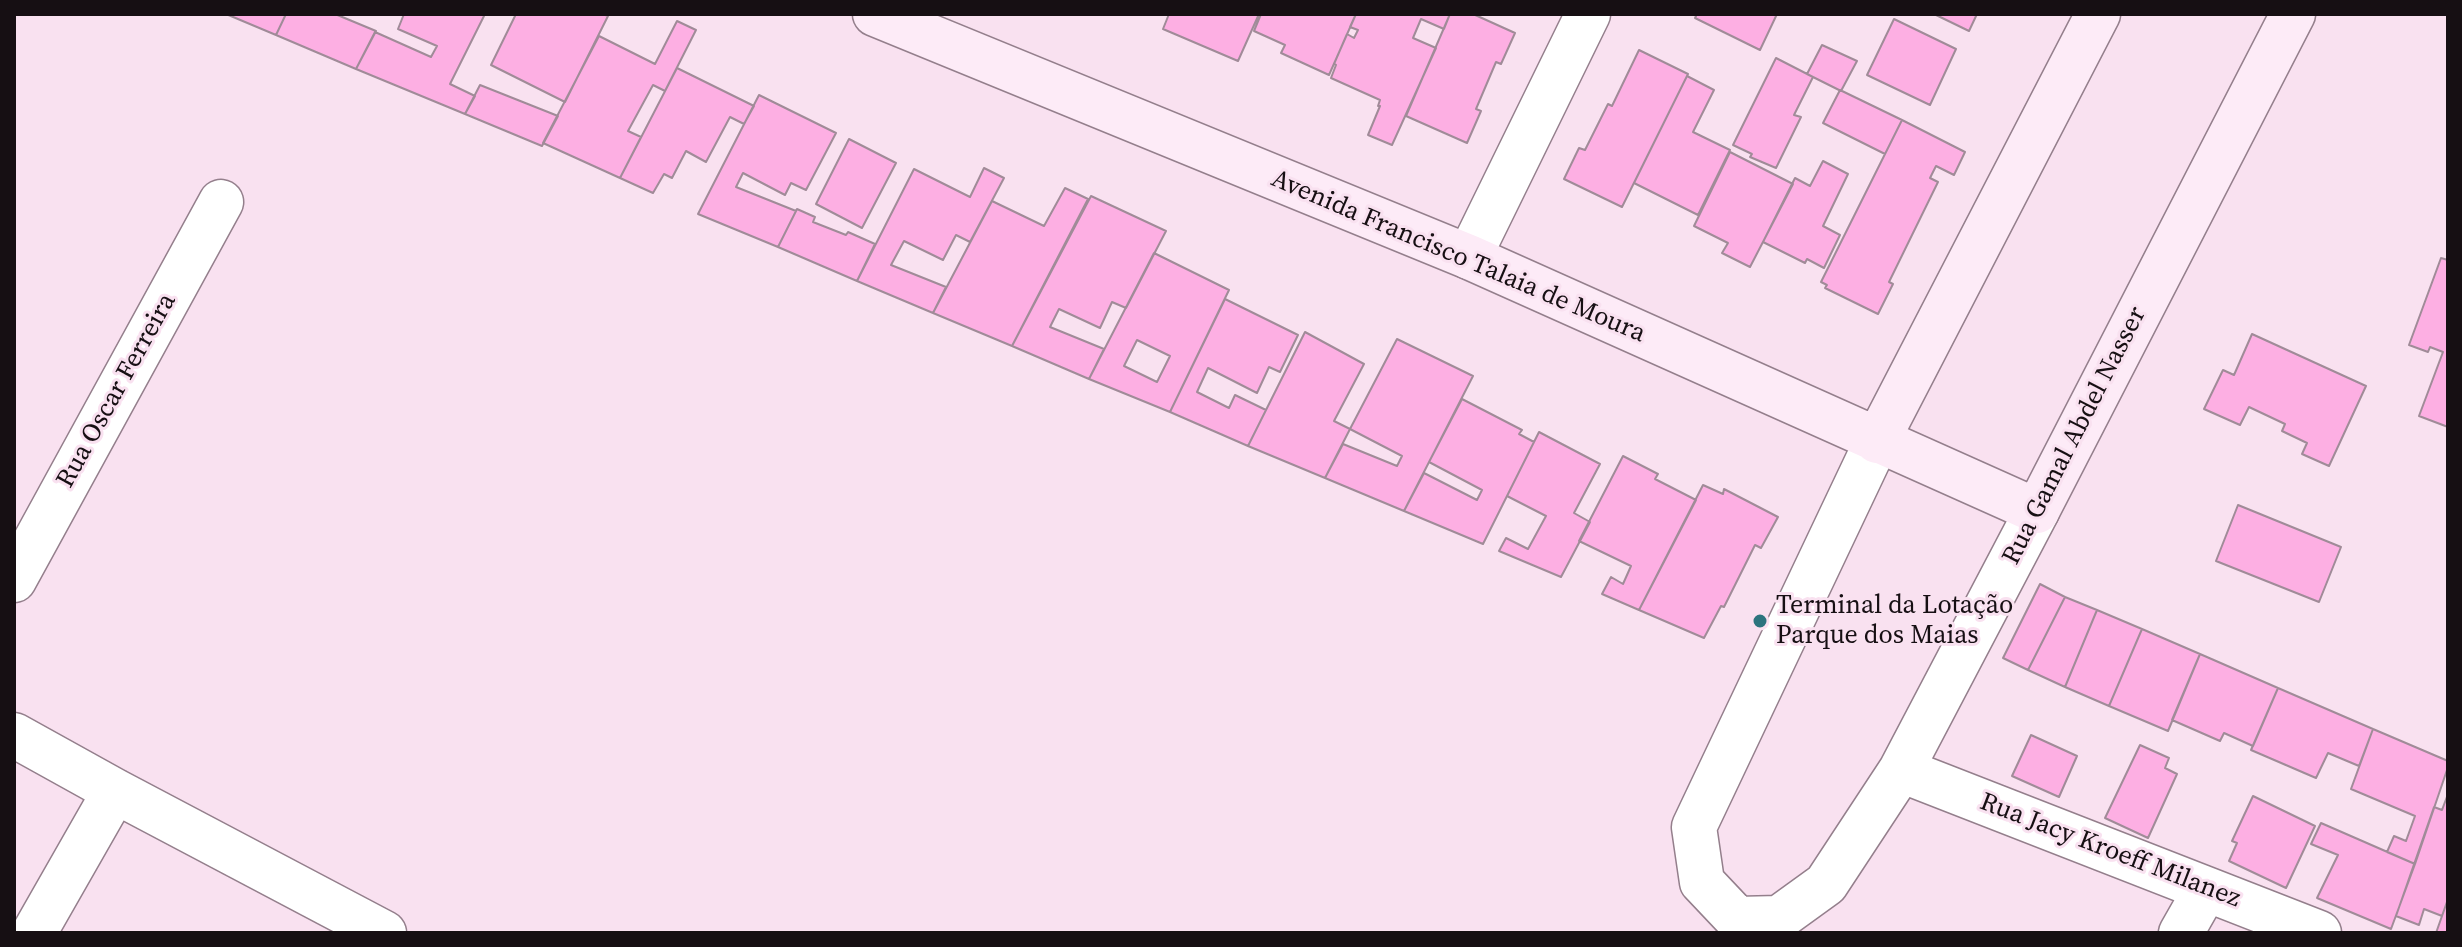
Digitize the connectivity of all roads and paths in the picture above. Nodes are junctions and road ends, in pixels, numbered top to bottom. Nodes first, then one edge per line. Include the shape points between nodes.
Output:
1 (875, 14) edge
2 (1588, 14) edge
3 (2098, 14) edge
4 (2293, 14) edge
5 (221, 202) dead end
6 (1469, 257) junction
7 (1877, 441) junction
8 (2037, 511) junction
9 (14, 580) edge
10 (14, 735) edge
11 (1901, 770) junction
12 (115, 791) junction
13 (2206, 889) junction
14 (37, 932) edge
15 (384, 933) edge
16 (2181, 933) edge
17 (2319, 933) edge

1 - 6 street, Avenida Francisco Talaia de Moura
2 - 6 street
3 - 7 street, Rua Gamal Abdel Nasser
4 - 8 street, Rua Gamal Abdel Nasser
5 - 9 street, Rua Oscar Ferreira
6 - 7 street, Avenida Francisco Talaia de Moura
7 - 8 street, Avenida Francisco Talaia de Moura
7 - 11 street, Rua Gamal Abdel Nasser via 1694,827 1702,882 1737,919 1779,918 1826,884
8 - 11 street, Rua Gamal Abdel Nasser
10 - 12 street
11 - 13 street, Rua Jacy Kroeff Milanez
12 - 14 street
12 - 15 street
13 - 16 street
13 - 17 street, Rua Jacy Kroeff Milanez

